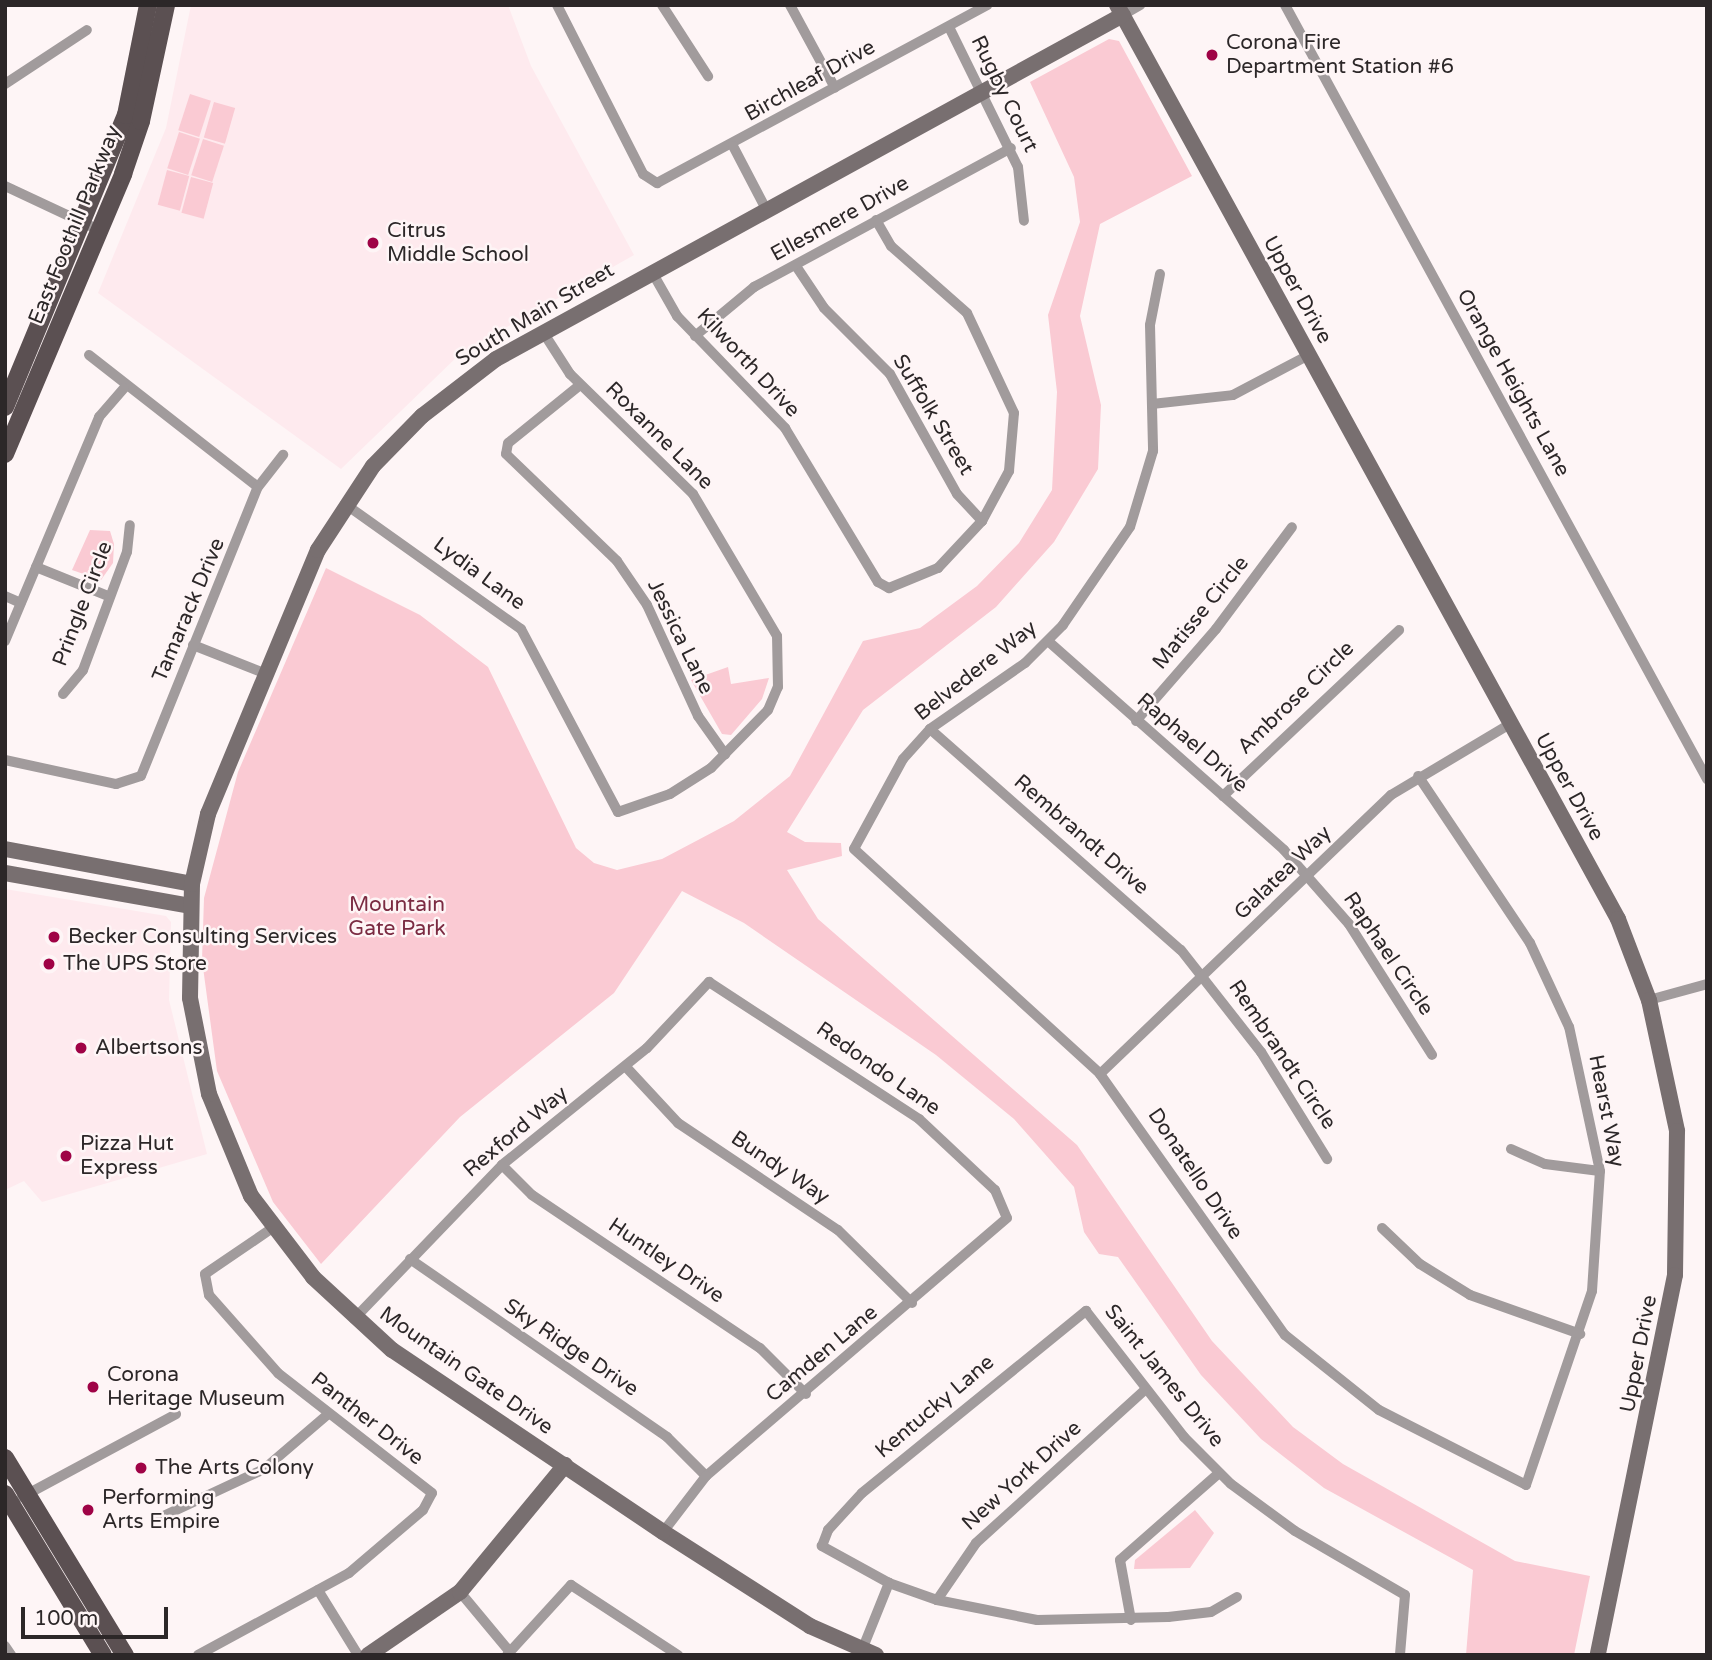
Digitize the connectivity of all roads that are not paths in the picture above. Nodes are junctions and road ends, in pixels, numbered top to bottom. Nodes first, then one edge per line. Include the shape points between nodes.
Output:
1 (148, 5) edge
2 (166, 5) edge
3 (557, 5) edge
4 (662, 5) edge
5 (790, 5) edge
6 (987, 5) edge
7 (1140, 5) edge
8 (1285, 5) edge
9 (1120, 10) edge
10 (949, 27) junction
11 (87, 30) dead end
12 (708, 76) dead end
13 (5, 84) edge
14 (835, 88) junction
15 (983, 90) junction
16 (733, 146) junction
17 (1011, 148) junction
18 (5, 186) edge
19 (766, 209) junction
20 (876, 220) junction
21 (1024, 221) dead end
22 (91, 227) junction
23 (796, 266) junction
24 (652, 272) junction
25 (1160, 274) dead end
26 (543, 332) junction
27 (695, 336) junction
28 (89, 355) dead end
29 (1309, 355) junction
30 (580, 385) junction
31 (124, 388) junction
32 (1152, 404) junction
33 (5, 407) edge
34 (5, 454) edge
35 (283, 455) dead end
36 (258, 487) junction
37 (345, 504) junction
38 (982, 522) junction
39 (130, 525) dead end
40 (1292, 527) dead end
41 (36, 566) junction
42 (5, 596) edge
43 (108, 596) junction
44 (21, 603) junction
45 (1399, 630) dead end
46 (5, 641) edge
47 (1048, 641) junction
48 (193, 645) junction
49 (264, 673) junction
50 (63, 694) dead end
51 (1136, 721) junction
52 (1510, 724) junction
53 (930, 729) junction
54 (725, 754) junction
55 (5, 760) edge
56 (1418, 776) junction
57 (1707, 779) edge
58 (1223, 796) junction
59 (5, 849) edge
60 (853, 849) joint
61 (75, 863) junction
62 (5, 873) edge
63 (28, 877) junction
64 (1309, 877) junction
65 (192, 884) junction
66 (190, 906) junction
67 (1204, 974) junction
68 (709, 982) joint
69 (1707, 984) edge
70 (1649, 1000) junction
71 (1432, 1055) dead end
72 (626, 1067) junction
73 (1100, 1074) junction
74 (1511, 1149) dead end
75 (1327, 1158) dead end
76 (502, 1165) junction
77 (1600, 1171) junction
78 (1007, 1210) joint
79 (1382, 1228) dead end
80 (271, 1229) junction
81 (410, 1259) junction
82 (912, 1303) junction
83 (1086, 1311) joint
84 (354, 1319) junction
85 (1580, 1334) junction
86 (1145, 1390) junction
87 (806, 1394) junction
88 (176, 1413) dead end
89 (327, 1415) junction
90 (5, 1458) edge
91 (565, 1465) junction
92 (1219, 1473) junction
93 (706, 1476) junction
94 (1527, 1486) joint
95 (14, 1498) edge
96 (157, 1519) dead end
97 (663, 1532) junction
98 (889, 1583) junction
99 (318, 1590) junction
100 (460, 1592) junction
101 (1237, 1597) dead end
102 (937, 1600) junction
103 (1130, 1620) junction
104 (5, 1646) edge
105 (866, 1653) edge
106 (509, 1654) edge
107 (11, 1655) edge
108 (103, 1655) edge
109 (125, 1655) edge
110 (198, 1655) edge
111 (358, 1655) edge
112 (368, 1655) edge
113 (678, 1655) edge
114 (1401, 1655) edge
115 (1598, 1655) edge

1 - 22 main road, East Foothill Parkway via 126,116
2 - 22 main road, East Foothill Parkway via 141,121
3 - 16 street, Birchleaf Drive via 581,62 648,182
4 - 12 street
5 - 14 street
6 - 10 street, Birchleaf Drive
7 - 9 street, South Main Street
8 - 57 street, Orange Heights Lane
9 - 15 main road, South Main Street
9 - 29 main road, Upper Drive
10 - 14 street, Birchleaf Drive
10 - 15 street, Rugby Court
11 - 13 street
14 - 16 street, Birchleaf Drive
15 - 17 street, Rugby Court
15 - 19 main road, South Main Street
16 - 19 street
17 - 20 street, Ellesmere Drive
17 - 21 street, Rugby Court via 1023,184
18 - 22 street
19 - 24 main road, South Main Street
20 - 23 street, Ellesmere Drive
20 - 38 street via 891,246 967,313 1009,391 1014,413 1009,471
22 - 33 main road, East Foothill Parkway
22 - 34 main road, East Foothill Parkway
23 - 27 street, Ellesmere Drive via 754,287
23 - 38 street, Suffolk Street via 824,307 890,374 957,494
24 - 26 main road, South Main Street
24 - 27 street, Kilworth Drive
25 - 32 street, Belvedere Way via 1150,325
26 - 30 street, Roxanne Lane
26 - 37 main road, South Main Street via 476,372 430,409
27 - 38 street, Kilworth Drive via 785,428 882,588 938,568
28 - 31 street
29 - 32 street via 1233,395
29 - 52 main road, Upper Drive
30 - 54 street, Roxanne Lane via 673,471 714,522 777,636 778,687 758,724
30 - 54 street, Jessica Lane via 508,443 506,454 617,561 647,605 698,716
31 - 36 street via 135,390
31 - 41 street via 99,417
32 - 47 street, Belvedere Way via 1153,452 1130,527 1100,578
35 - 36 street, Tamarack Drive
36 - 48 street, Tamarack Drive
37 - 49 main road, South Main Street
37 - 54 street, Lydia Lane via 521,629 618,812 670,794
39 - 43 street, Pringle Circle via 127,552
40 - 51 street, Matisse Circle via 1216,629
41 - 43 street
41 - 44 street
42 - 44 street
43 - 50 street, Pringle Circle via 83,670
44 - 46 street
45 - 58 street, Ambrose Circle
47 - 51 street, Raphael Drive
47 - 53 street, Belvedere Way
48 - 49 street
48 - 55 street, Tamarack Drive via 146,766 133,782
49 - 65 main road, South Main Street via 208,814
51 - 58 street, Raphael Drive
52 - 56 street, Galatea Way
52 - 70 main road, Upper Drive via 1618,919
53 - 60 street, Belvedere Way via 903,759
53 - 67 street, Rembrandt Drive
56 - 64 street, Galatea Way
56 - 77 street, Hearst Way via 1530,943 1569,1027
58 - 64 street, Raphael Drive
59 - 61 main road
60 - 73 street, Donatello Drive
61 - 63 main road via 60,869 35,864
61 - 65 main road
62 - 63 main road
63 - 66 main road
64 - 67 street, Galatea Way
64 - 71 street, Raphael Circle via 1349,924
65 - 66 main road, South Main Street
66 - 80 main road, Mountain Gate Drive via 190,998 206,1081 228,1144
67 - 73 street, Galatea Way
67 - 75 street, Rembrandt Circle
68 - 72 street, Rexford Way
68 - 78 street, Redondo Lane via 919,1118 965,1157
69 - 70 street
70 - 115 main road, Upper Drive via 1677,1131 1675,1275
72 - 76 street, Rexford Way
72 - 82 street, Bundy Way via 678,1123 838,1230
73 - 94 street, Donatello Drive via 1285,1335 1379,1410
74 - 77 street via 1545,1164
76 - 81 street, Rexford Way
76 - 87 street, Huntley Drive via 532,1195 760,1348
77 - 85 street, Hearst Way via 1592,1291
78 - 82 street, Camden Lane via 1000,1227
79 - 85 street via 1420,1265 1470,1295
80 - 84 main road, Mountain Gate Drive
80 - 89 street, Panther Drive via 205,1274 209,1295 278,1373
81 - 84 street, Rexford Way
81 - 93 street, Sky Ridge Drive via 667,1437
82 - 87 street, Camden Lane
83 - 86 street, Saint James Drive
83 - 98 street, Kentucky Lane via 862,1493 828,1530 822,1546
84 - 91 main road, Mountain Gate Drive
85 - 94 street, Hearst Way
86 - 92 street, Saint James Drive
86 - 102 street, New York Drive via 976,1543
87 - 93 street, Camden Lane
88 - 95 street
89 - 96 street via 264,1469
89 - 99 street, Panther Drive via 432,1493 423,1510 379,1551
90 - 95 main road
91 - 97 main road, Mountain Gate Drive
91 - 100 main road
92 - 103 street via 1120,1560
92 - 114 street, Saint James Drive via 1295,1531 1405,1595
93 - 97 street, Camden Lane
95 - 108 main road
95 - 109 main road
97 - 105 main road, Mountain Gate Drive via 759,1596
98 - 102 street
98 - 105 street
99 - 110 street
99 - 111 street
100 - 106 street
100 - 112 main road
101 - 103 street via 1211,1612
102 - 103 street via 1037,1620
104 - 107 street
106 - 113 street via 571,1586

